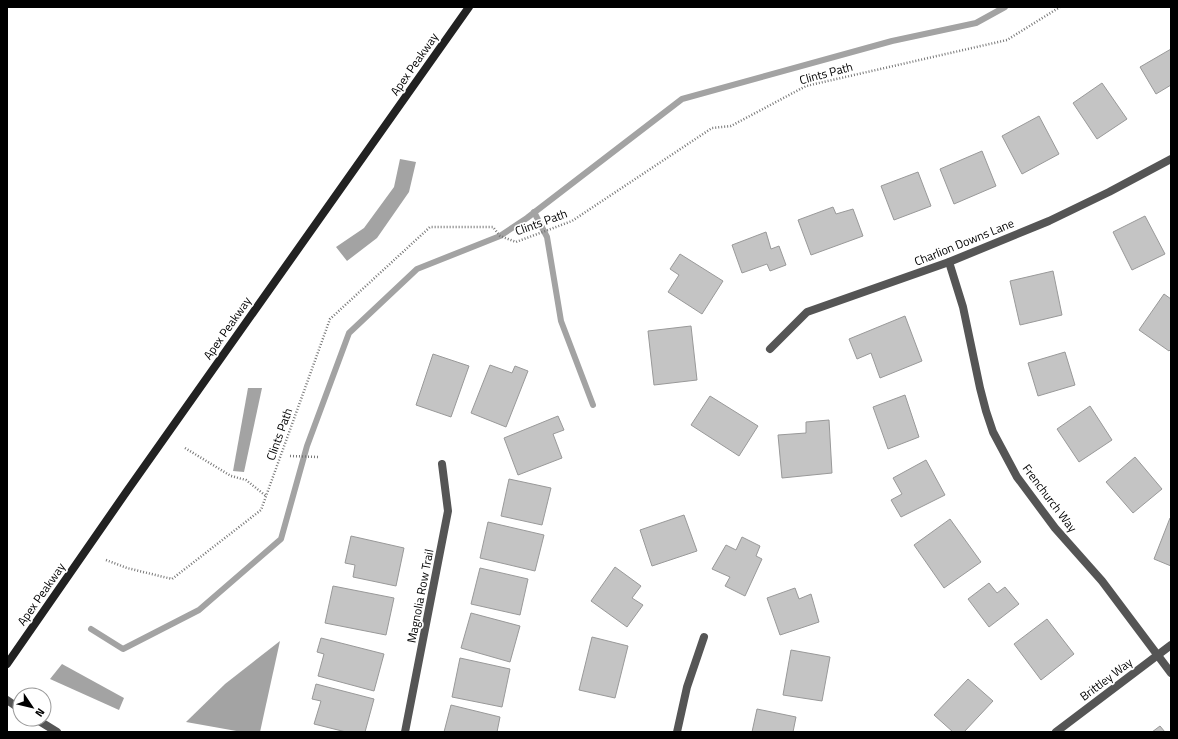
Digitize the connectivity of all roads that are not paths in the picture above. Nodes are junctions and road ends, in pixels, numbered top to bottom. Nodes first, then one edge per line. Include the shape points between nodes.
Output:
1 (469, 7) edge
2 (1171, 159) edge
3 (949, 262) junction
4 (770, 349) dead end
5 (442, 464) dead end
6 (704, 637) dead end
7 (1171, 645) edge
8 (1158, 655) junction
9 (7, 664) edge
10 (1171, 673) edge
11 (405, 732) edge
12 (677, 732) edge
13 (1056, 732) edge

1 - 9 main road, Apex Peakway
2 - 3 street, Charlion Downs Lane via 1049,220
3 - 4 street, Charlion Downs Lane via 807,312
3 - 8 street, Frenchurch Way via 963,307 980,388 993,432 1017,477 1055,528 1102,581
5 - 11 street, Magnolia Row Trail via 448,511
6 - 12 street via 687,687
7 - 8 street, Brittley Way
8 - 10 street, Frenchurch Way
8 - 13 street, Brittley Way

